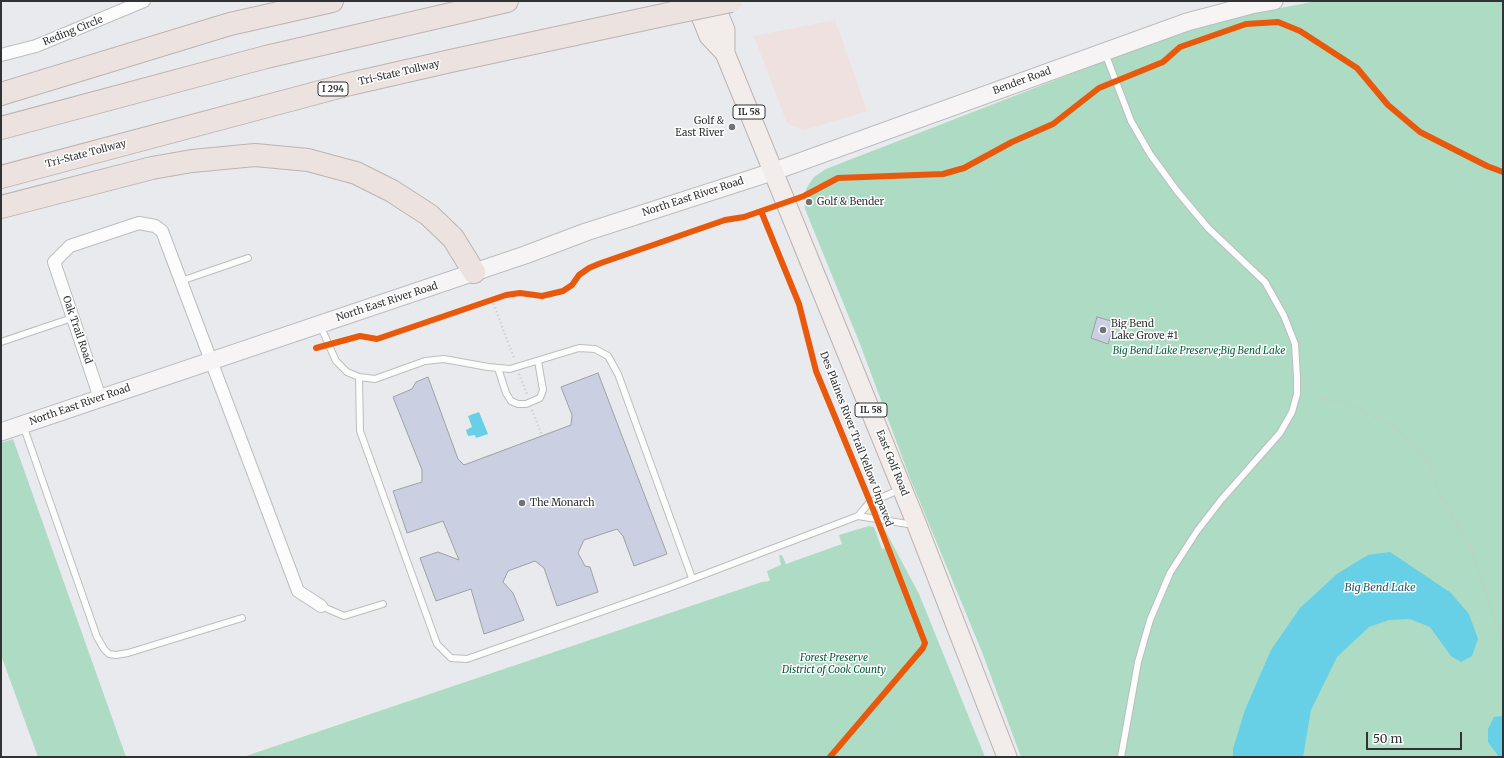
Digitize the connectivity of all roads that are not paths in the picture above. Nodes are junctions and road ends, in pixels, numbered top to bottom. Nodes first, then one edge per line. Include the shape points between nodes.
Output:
1 (144, 1) edge
2 (332, 1) edge
3 (507, 1) edge
4 (695, 1) edge
5 (713, 1) edge
6 (731, 1) edge
7 (1274, 1) edge
8 (312, 4) edge
9 (126, 5) edge
10 (1105, 52) junction
11 (725, 53) junction
12 (1, 55) edge
13 (1, 94) edge
14 (1, 128) edge
15 (772, 172) junction
16 (1, 177) edge
17 (1, 207) edge
18 (248, 258) dead end
19 (474, 272) junction
20 (182, 281) junction
21 (72, 318) junction
22 (320, 324) junction
23 (1, 342) edge
24 (211, 360) junction
25 (538, 361) junction
26 (498, 368) junction
27 (359, 377) junction
28 (100, 398) junction
29 (23, 425) junction
30 (1, 432) edge
31 (902, 488) junction
32 (858, 516) junction
33 (918, 525) junction
34 (692, 578) junction
35 (383, 604) dead end
36 (321, 606) joint
37 (242, 618) dead end
38 (1007, 757) edge
39 (1121, 757) edge

1 - 9 street, Reding Circle
2 - 8 highway
3 - 14 highway via 266,57
4 - 11 main road, IL 58 via 709,36
5 - 11 main road, IL 58 via 725,30
6 - 16 highway, Tri-State Tollway / I 294, bridge via 350,84
7 - 10 street, Bender Road via 1187,22
8 - 13 highway via 230,24
9 - 12 street, Reding Circle via 36,46
10 - 15 street, Bender Road
10 - 39 lane via 1131,121 1150,154 1208,228 1264,282 1284,316 1295,344 1297,377 1297,394 1292,412 1280,433 1221,500 1170,573 1150,620 1138,662
11 - 15 main road, IL 58
15 - 19 street, North East River Road via 586,232
15 - 31 main road, East Golf Road / IL 58
17 - 19 highway via 152,168 192,161 255,155 308,160 356,173 429,215 453,238
18 - 20 lane
19 - 22 street, North East River Road
20 - 21 street, Oak Trail Road via 162,231 155,226 138,223 70,246 54,262
20 - 24 street
21 - 23 lane
21 - 28 street, Oak Trail Road
22 - 24 street, North East River Road
22 - 27 lane via 336,361 347,372
24 - 28 street, North East River Road
24 - 36 street via 298,591
25 - 26 lane via 510,369
25 - 26 lane via 543,390 540,398 526,404 518,404 511,400
25 - 34 lane via 579,348 595,349 608,356 618,374
26 - 27 lane via 444,359 425,361 375,379
27 - 34 lane via 360,431 437,644 451,658 467,659
28 - 29 street, North East River Road
29 - 30 street, North East River Road
29 - 37 lane via 97,637 104,650 116,656
31 - 32 lane via 869,503
31 - 33 main road, East Golf Road / IL 58
32 - 33 lane
32 - 34 lane
33 - 38 main road, East Golf Road / IL 58
35 - 36 lane via 344,616

